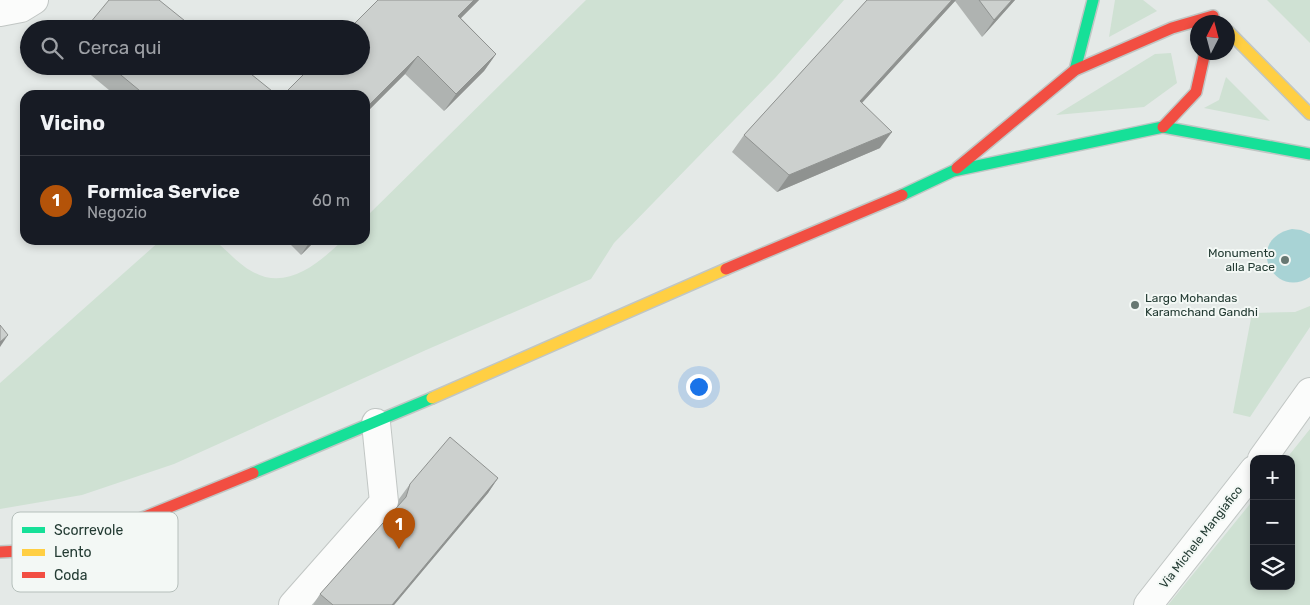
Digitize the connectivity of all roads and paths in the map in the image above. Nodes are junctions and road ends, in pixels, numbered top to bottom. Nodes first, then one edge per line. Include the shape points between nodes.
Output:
1 (34, 0) edge
2 (1093, 0) edge
3 (1201, 6) dead end
4 (0, 12) edge
5 (1209, 15) edge
6 (1190, 25) edge
7 (1235, 38) edge
8 (1203, 60) edge
9 (1075, 70) junction
10 (1310, 114) edge
11 (1163, 127) junction
12 (1310, 154) edge
13 (953, 171) junction
14 (1310, 392) edge
15 (376, 422) junction
16 (1265, 455) edge
17 (1250, 475) edge
18 (157, 512) edge
19 (292, 605) edge
20 (1148, 605) edge

1 - 4 street via 21,8
2 - 9 main road
3 - 5 main road
6 - 9 main road via 1172,28
7 - 10 main road
8 - 11 main road via 1196,92
9 - 13 main road
11 - 12 main road
11 - 13 main road
13 - 15 main road
14 - 16 street
15 - 18 main road
15 - 19 street via 384,502
17 - 20 street, Via Michele Mangiafico

